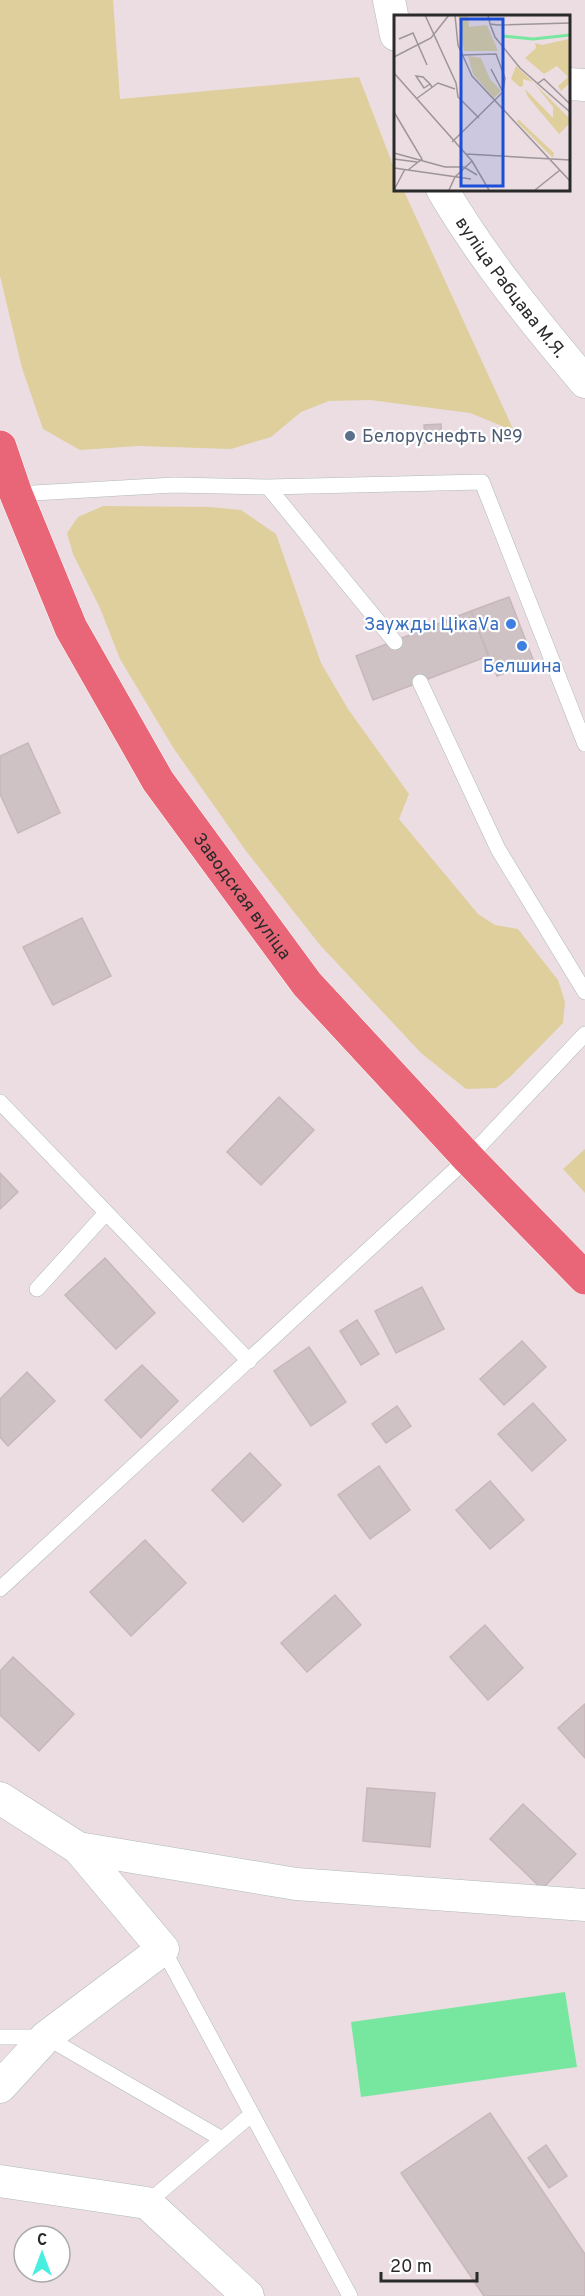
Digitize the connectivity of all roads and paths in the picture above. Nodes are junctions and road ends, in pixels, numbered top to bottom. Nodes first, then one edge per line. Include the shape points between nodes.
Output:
1 (389, 0) edge
2 (394, 25) edge
3 (570, 84) edge
4 (585, 85) edge
5 (443, 190) edge
6 (585, 382) edge
7 (0, 447) edge
8 (268, 487) junction
9 (16, 494) junction
10 (395, 642) dead end
11 (420, 682) dead end
12 (585, 744) edge
13 (585, 992) edge
14 (585, 1034) edge
15 (0, 1102) edge
16 (468, 1158) junction
17 (105, 1214) junction
18 (585, 1278) edge
19 (37, 1289) dead end
20 (249, 1361) junction
21 (0, 1589) edge
22 (0, 1798) edge
23 (78, 1848) junction
24 (585, 1905) edge
25 (163, 1949) junction
26 (0, 2037) edge
27 (46, 2037) junction
28 (0, 2087) edge
29 (252, 2114) junction
30 (222, 2139) junction
31 (0, 2181) edge
32 (147, 2203) junction
33 (248, 2296) edge
34 (350, 2296) edge

1 - 2 street
3 - 4 street
5 - 6 street, вуліца Рабцава М.Я. via 472,240
7 - 9 main road, Заводская вуліца
8 - 9 lane via 174,485
8 - 10 lane
8 - 12 lane via 482,482
9 - 16 main road, Заводская вуліца via 71,627 158,782 307,984
11 - 13 lane via 498,849
14 - 16 lane
15 - 17 lane
16 - 18 main road, Заводская вуліца
16 - 20 lane
17 - 19 lane
17 - 20 lane
20 - 21 lane
22 - 23 street
23 - 24 street via 296,1884
23 - 25 street
25 - 27 street
25 - 29 lane
26 - 27 lane
27 - 28 street
27 - 30 lane
29 - 30 lane
29 - 34 lane
30 - 32 lane
31 - 32 street
32 - 33 street

